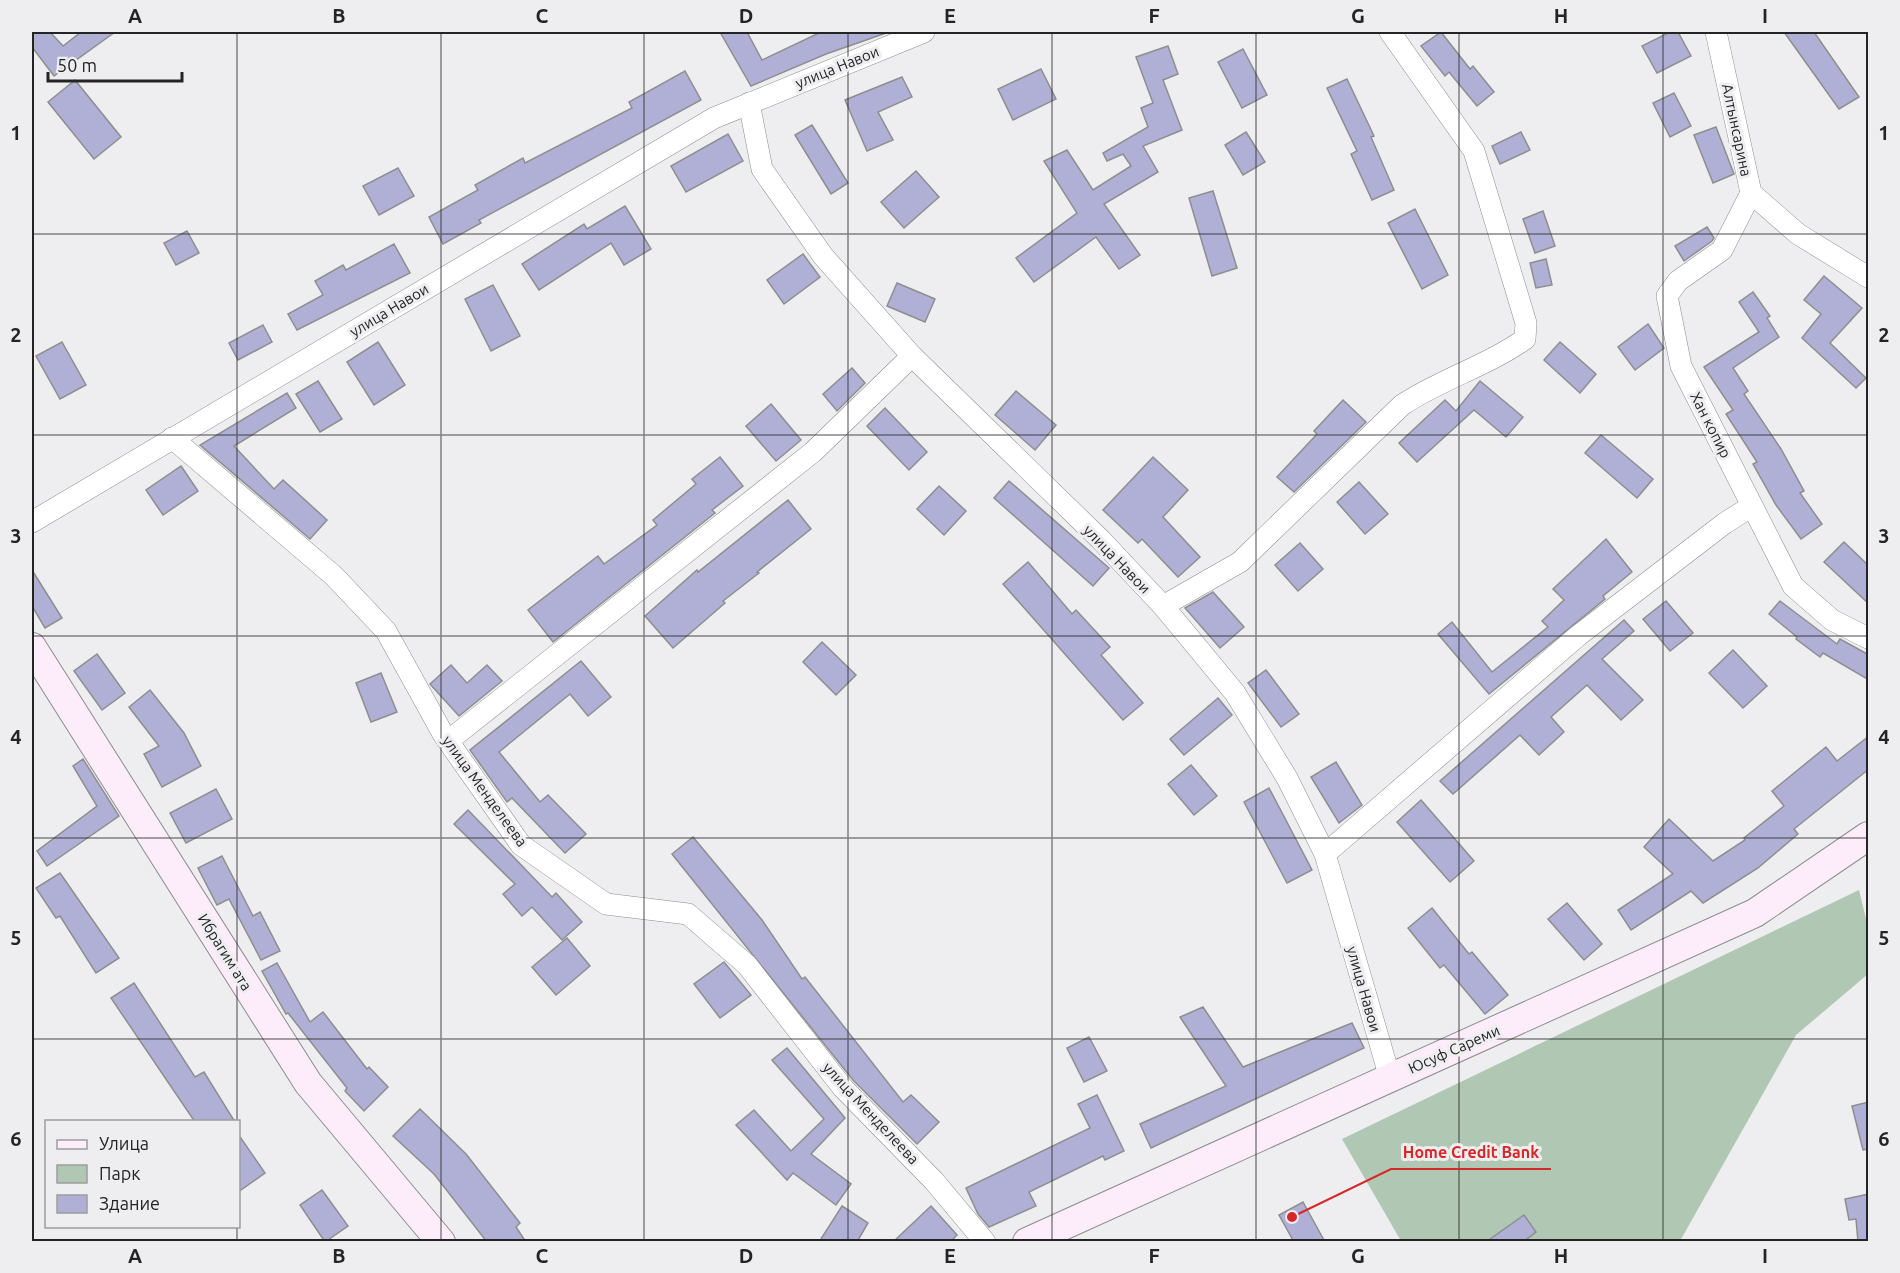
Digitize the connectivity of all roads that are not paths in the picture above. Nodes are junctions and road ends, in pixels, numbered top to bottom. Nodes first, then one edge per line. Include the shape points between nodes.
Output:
1 (924, 32) edge
2 (1390, 32) edge
3 (1716, 32) edge
4 (749, 103) junction
5 (1751, 193) junction
6 (1869, 277) edge
7 (912, 356) junction
8 (172, 438) junction
9 (1752, 506) junction
10 (32, 522) edge
11 (1163, 606) junction
12 (1869, 638) edge
13 (32, 647) edge
14 (448, 741) junction
15 (1869, 836) edge
16 (1325, 854) junction
17 (1390, 1078) junction
18 (441, 1242) edge
19 (985, 1242) edge
20 (1027, 1242) edge

1 - 4 street, улица Навои
2 - 11 street via 1474,151 1526,322 1525,339 1425,389 1402,405 1240,562
3 - 5 street, Алтынсарина
4 - 7 street, улица Навои via 762,169 823,256
4 - 8 street, улица Навои via 714,118
5 - 6 street, Алтынсарина via 1798,234
5 - 9 street, Хан копир via 1722,250 1678,281 1667,296 1681,366
7 - 11 street, улица Навои via 1101,540
7 - 14 street via 813,452
8 - 10 street, улица Навои
8 - 14 street, улица Менделеева via 334,576 386,631
9 - 12 street, Хан копир via 1793,586 1832,620
9 - 16 street via 1579,635
11 - 16 street, улица Навои via 1235,693 1287,778
13 - 18 main road, Ибрагим ата via 308,1083
14 - 19 street, улица Менделеева via 521,845 606,904 688,914 747,965 843,1088 934,1181
15 - 17 main road, Юсуф Сареми via 1755,913
16 - 17 street, улица Навои
17 - 20 main road, Юсуф Сареми

